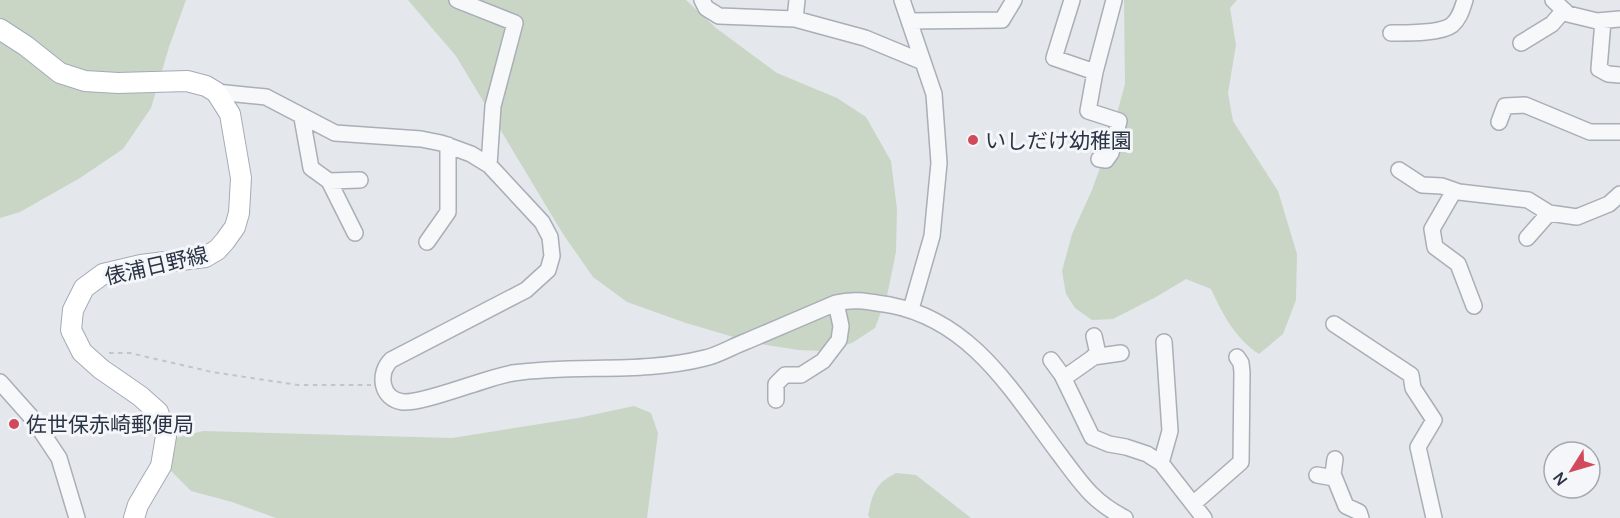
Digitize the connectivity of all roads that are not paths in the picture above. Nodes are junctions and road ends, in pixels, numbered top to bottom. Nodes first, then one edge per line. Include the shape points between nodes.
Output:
1 (457, 0) edge
2 (702, 0) edge
3 (797, 0) edge
4 (902, 0) edge
5 (1014, 0) edge
6 (1072, 0) edge
7 (1114, 0) edge
8 (1466, 0) edge
9 (1558, 5) edge
10 (795, 19) junction
11 (1620, 19) edge
12 (909, 21) junction
13 (1603, 21) junction
14 (0, 29) edge
15 (1391, 33) dead end
16 (1521, 43) dead end
17 (923, 62) junction
18 (1095, 72) junction
19 (1620, 75) edge
20 (216, 92) junction
21 (302, 118) junction
22 (1499, 122) dead end
23 (1620, 132) edge
24 (448, 145) junction
25 (1099, 159) dead end
26 (489, 165) junction
27 (1399, 170) dead end
28 (360, 180) dead end
29 (329, 181) junction
30 (1454, 190) junction
31 (1620, 194) edge
32 (1549, 213) junction
33 (355, 234) dead end
34 (1527, 238) dead end
35 (427, 242) dead end
36 (836, 303) junction
37 (1474, 306) dead end
38 (911, 309) junction
39 (1334, 324) dead end
40 (1094, 336) dead end
41 (1164, 342) dead end
42 (1121, 353) dead end
43 (1093, 357) junction
44 (1237, 357) dead end
45 (1050, 360) dead end
46 (1064, 378) junction
47 (0, 382) edge
48 (776, 400) dead end
49 (1335, 459) dead end
50 (1161, 463) junction
51 (1317, 475) dead end
52 (1334, 478) junction
53 (1193, 504) junction
54 (77, 518) edge
55 (134, 518) edge
56 (1125, 518) edge
57 (1204, 518) edge
58 (1361, 518) edge
59 (1434, 518) edge

1 - 26 street via 514,23 493,106
2 - 10 street via 706,8 719,16
3 - 10 street
4 - 12 street
5 - 12 street via 1002,20
6 - 18 street via 1054,58
7 - 18 street
8 - 15 street via 1460,16 1450,26
9 - 13 street via 1568,14
9 - 16 street via 1551,24
10 - 17 street via 865,38
11 - 13 street
12 - 17 street
13 - 19 street via 1599,69
14 - 20 main road via 60,74 85,81 118,83 187,81
17 - 38 street via 934,94 939,163 932,236
18 - 25 street via 1088,111 1119,121 1111,153 1106,160
20 - 21 street via 266,97
20 - 55 main road, 俵浦日野線 via 230,114 241,178 235,227 217,250 205,257 103,274 84,288 73,310 71,330 82,352 158,412 166,436 161,466
21 - 24 street via 335,133 421,139
21 - 29 street via 311,168
22 - 23 street via 1505,106 1525,105 1590,132
24 - 26 street
24 - 35 street via 448,212
26 - 36 street via 542,222 550,237 552,256 548,270 526,290 391,360 385,367 382,385 403,402 511,373 650,368 706,358
27 - 30 street via 1422,185
28 - 29 street
29 - 33 street
30 - 32 street via 1528,200
30 - 37 street via 1432,229 1435,247 1458,264
31 - 32 street via 1608,204 1578,217
32 - 34 street
36 - 38 street via 852,299
36 - 48 street via 841,326 839,340 823,361 801,375 784,375 776,384
38 - 56 street via 960,336 990,363 1084,487 1097,501
39 - 59 street via 1411,375 1413,388 1434,420 1418,447
40 - 43 street via 1098,354
41 - 50 street via 1170,431
42 - 43 street
43 - 46 street
44 - 53 street via 1242,372 1241,462
45 - 46 street
46 - 50 street via 1092,437 1147,454
47 - 54 street via 33,419 59,458
49 - 52 street
50 - 53 street
51 - 52 street
52 - 58 street via 1346,506 1359,512
53 - 57 street

